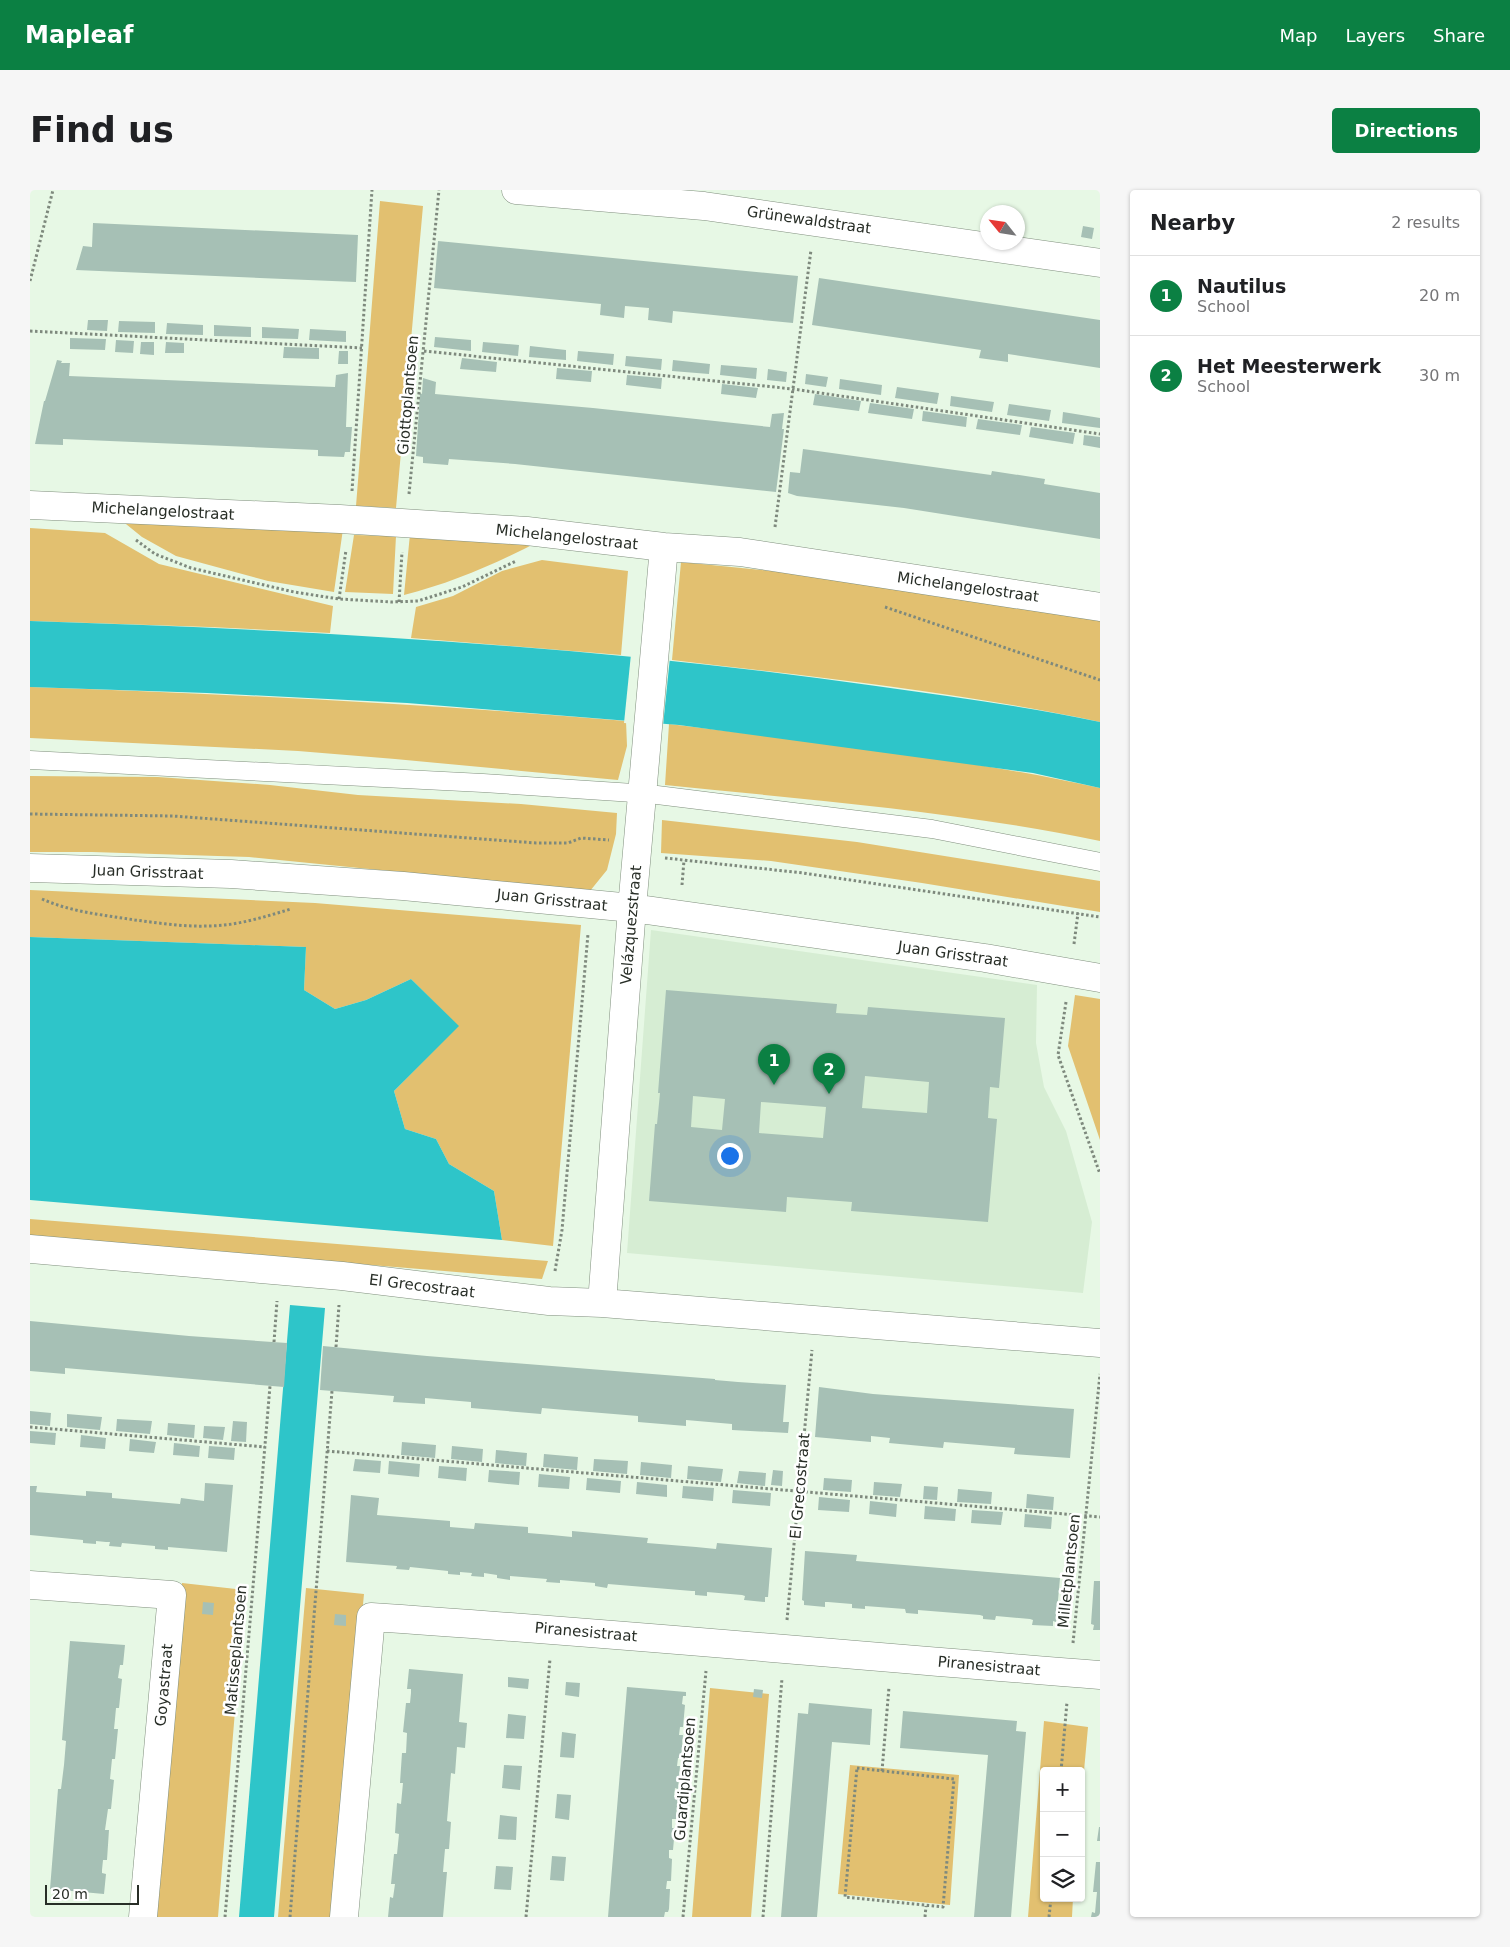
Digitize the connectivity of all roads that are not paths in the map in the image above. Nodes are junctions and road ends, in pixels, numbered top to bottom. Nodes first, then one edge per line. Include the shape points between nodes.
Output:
1 (516, 190) edge
2 (1100, 263) edge
3 (30, 505) edge
4 (664, 547) junction
5 (1100, 607) edge
6 (30, 760) edge
7 (642, 794) junction
8 (1100, 862) edge
9 (30, 868) edge
10 (632, 908) junction
11 (1100, 978) edge
12 (30, 1249) edge
13 (602, 1303) junction
14 (1100, 1343) edge
15 (30, 1585) edge
16 (1100, 1675) edge
17 (143, 1917) edge
18 (344, 1917) edge

1 - 2 street, Grünewaldstraat via 704,206
3 - 4 street, Michelangelostraat via 527,531
4 - 5 street, Michelangelostraat via 740,552
4 - 7 street, Velázquezstraat
6 - 7 lane
7 - 8 lane via 932,829
7 - 10 street, Velázquezstraat
9 - 10 street, Juan Grisstraat via 231,874 403,886
10 - 11 street, Juan Grisstraat via 985,958
10 - 13 street, Velázquezstraat
12 - 13 street, El Grecostraat via 342,1276 549,1301
13 - 14 street, El Grecostraat
15 - 17 street, Goyastraat via 172,1595
16 - 18 street, Piranesistraat via 372,1617

